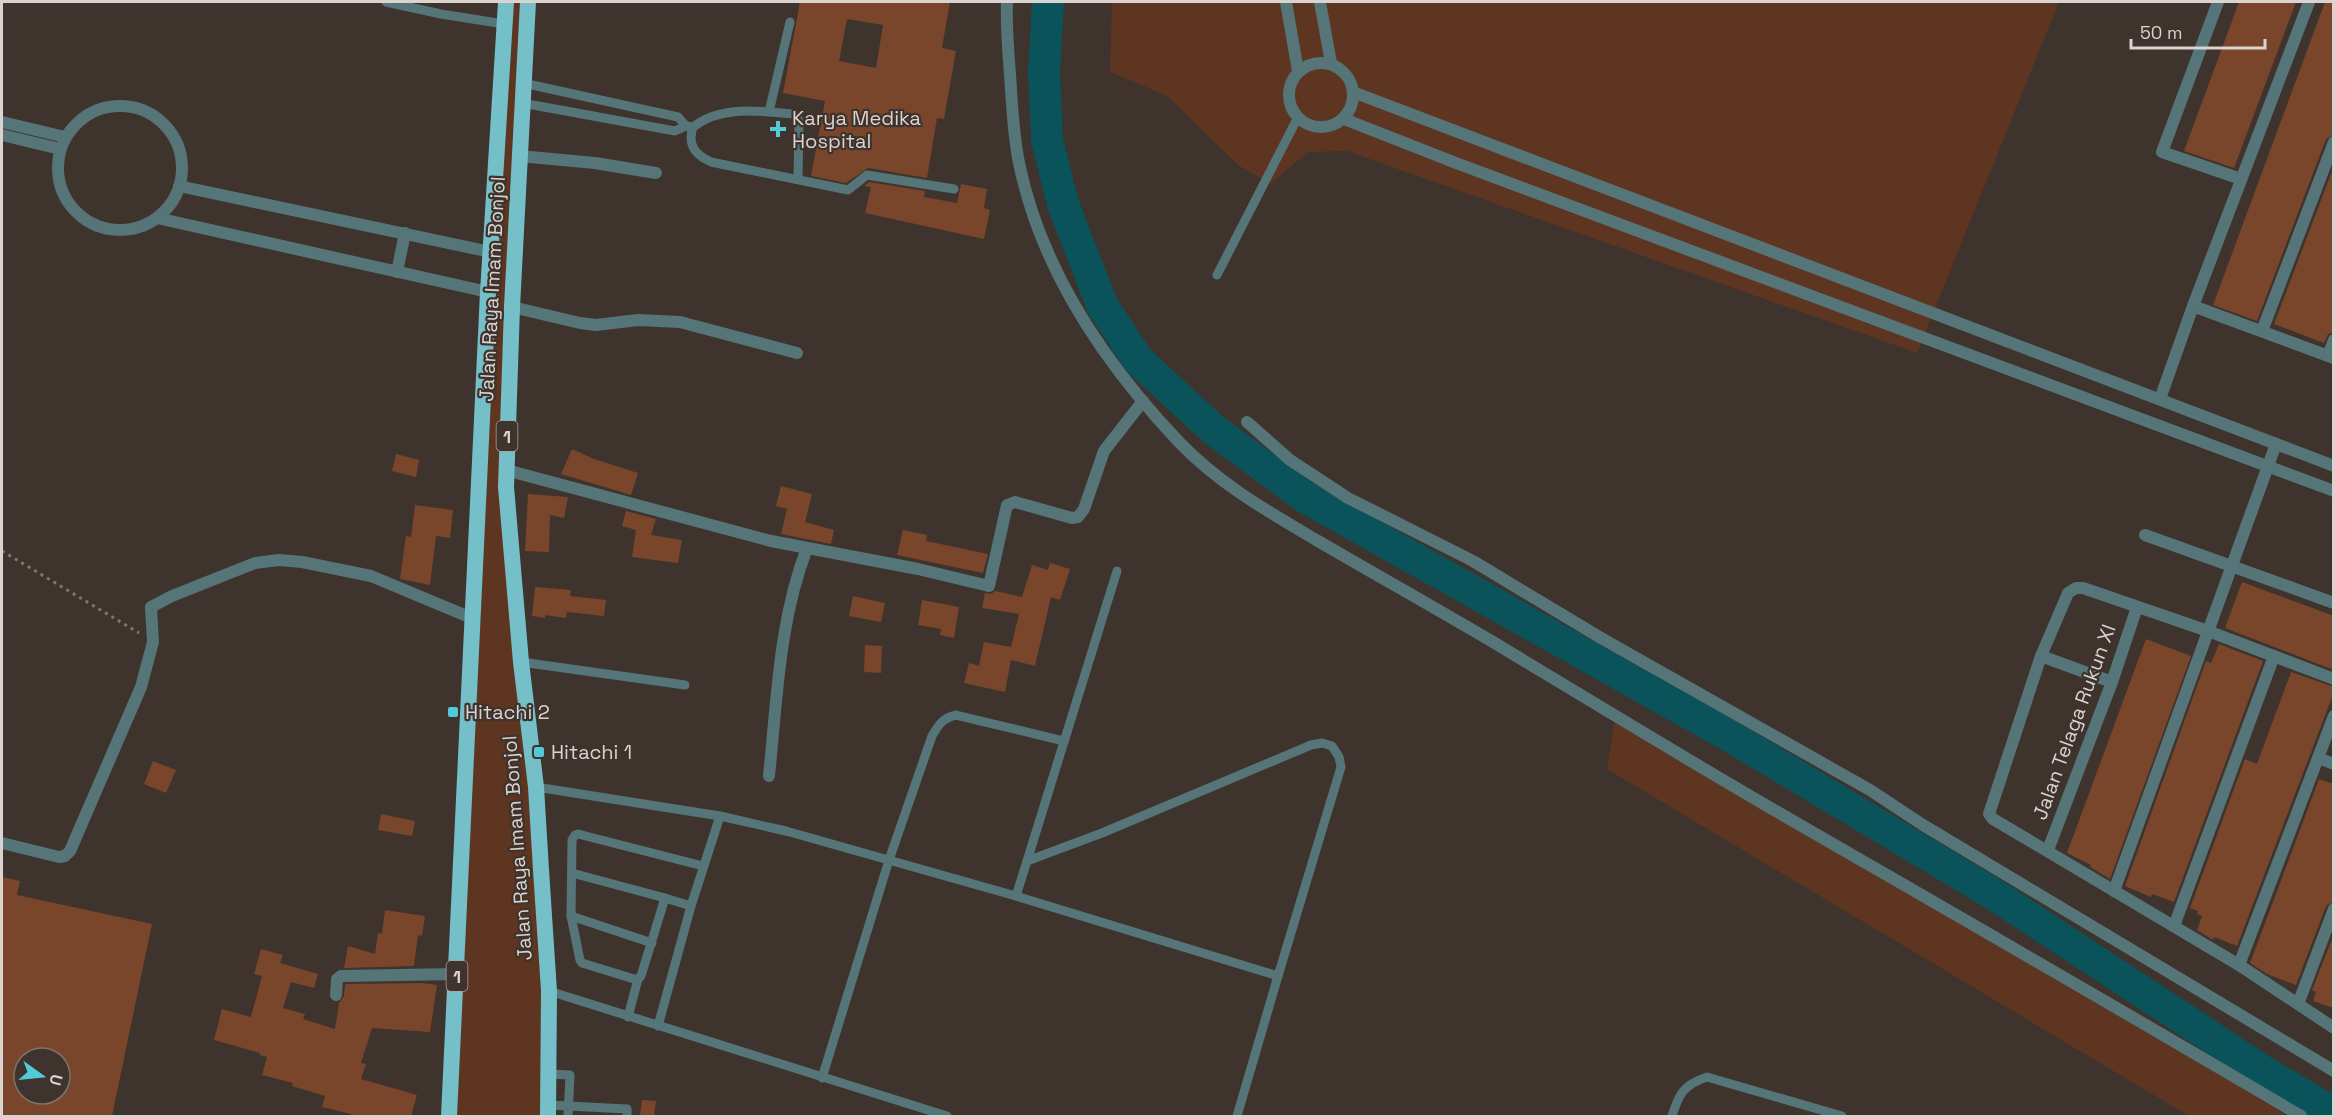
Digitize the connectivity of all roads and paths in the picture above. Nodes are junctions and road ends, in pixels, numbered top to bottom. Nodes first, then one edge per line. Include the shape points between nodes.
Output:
1 (386, 2) edge
2 (506, 2) edge
3 (528, 2) edge
4 (1007, 2) edge
5 (1286, 2) edge
6 (1320, 2) edge
7 (2218, 2) edge
8 (2309, 2) edge
9 (790, 22) dead end
10 (504, 24) junction
11 (1331, 63) junction
12 (1298, 71) junction
13 (523, 83) junction
14 (1353, 93) junction
15 (522, 103) junction
16 (769, 112) junction
17 (1344, 118) junction
18 (1297, 119) junction
19 (2, 122) edge
20 (690, 127) junction
21 (2, 135) edge
22 (65, 137) junction
23 (2334, 142) edge
24 (60, 150) junction
25 (519, 156) junction
26 (656, 173) dead end
27 (2241, 178) junction
28 (798, 179) junction
29 (179, 186) junction
30 (954, 189) dead end
31 (157, 218) junction
32 (405, 233) junction
33 (491, 252) junction
34 (397, 272) junction
35 (1217, 275) dead end
36 (488, 292) junction
37 (512, 306) junction
38 (2193, 306) junction
39 (2262, 332) junction
40 (2334, 340) edge
41 (797, 353) dead end
42 (2331, 357) edge
43 (2160, 399) junction
44 (1143, 401) junction
45 (1247, 422) dead end
46 (2276, 444) junction
47 (2334, 465) edge
48 (2268, 466) junction
49 (506, 470) junction
50 (2334, 491) edge
51 (2145, 536) dead end
52 (807, 548) junction
53 (2, 551) edge
54 (2232, 565) junction
55 (1117, 571) dead end
56 (2334, 603) edge
57 (2138, 607) junction
58 (474, 619) junction
59 (2208, 630) junction
60 (153, 642) junction
61 (2041, 656) junction
62 (2274, 656) junction
63 (521, 662) junction
64 (2334, 679) edge
65 (2112, 682) junction
66 (685, 685) dead end
67 (2334, 716) edge
68 (1064, 741) junction
69 (2318, 758) junction
70 (2334, 764) edge
71 (769, 776) dead end
72 (536, 787) junction
73 (720, 816) junction
74 (2, 843) edge
75 (2048, 850) junction
76 (889, 860) junction
77 (1027, 861) junction
78 (703, 866) junction
79 (572, 873) junction
80 (2114, 891) junction
81 (1016, 896) junction
82 (665, 898) junction
83 (690, 906) junction
84 (2334, 909) edge
85 (572, 916) junction
86 (2174, 926) junction
87 (652, 943) junction
88 (2239, 965) junction
89 (457, 974) junction
90 (1278, 976) junction
91 (638, 979) junction
92 (549, 991) junction
93 (336, 995) dead end
94 (2298, 1004) junction
95 (628, 1017) junction
96 (658, 1026) junction
97 (2334, 1028) edge
98 (2334, 1071) edge
99 (549, 1074) junction
100 (822, 1078) junction
101 (549, 1111) edge
102 (568, 1111) edge
103 (449, 1116) edge
104 (627, 1116) edge
105 (948, 1116) edge
106 (1237, 1116) edge
107 (1672, 1116) edge
108 (1842, 1116) edge
109 (2301, 1116) edge

1 - 10 lane
2 - 10 highway, Jalan Raya Imam Bonjol / 1
3 - 13 highway, Jalan Raya Imam Bonjol / 1
4 - 44 street via 1013,124 1027,196 1052,261 1083,322
5 - 12 street
6 - 11 street
7 - 27 street via 2162,149 2167,155
8 - 27 street
9 - 16 lane
10 - 33 highway, Jalan Raya Imam Bonjol / 1
11 - 12 street via 1314,62
11 - 14 street via 1347,75
12 - 18 street via 1289,86 1289,104
13 - 15 highway, Jalan Raya Imam Bonjol / 1
13 - 20 lane via 678,117
14 - 17 street via 1352,107
14 - 43 street
15 - 20 lane via 675,131
15 - 25 highway, Jalan Raya Imam Bonjol / 1
16 - 20 lane via 722,114
16 - 28 lane via 798,118
17 - 18 street via 1329,127 1312,127
17 - 48 street
18 - 35 lane
19 - 22 street
20 - 28 lane via 692,148 699,157
21 - 24 street
22 - 24 street
22 - 29 street via 93,111 119,105 144,110 165,125 176,141 182,160
23 - 39 street
24 - 31 street via 60,188 84,219 120,230 134,229
25 - 26 street
25 - 37 highway, Jalan Raya Imam Bonjol / 1
27 - 38 street
28 - 30 lane via 848,190 867,175
29 - 31 street via 167,209
29 - 32 street
31 - 34 street
32 - 33 street
32 - 34 street
33 - 36 highway, Jalan Raya Imam Bonjol / 1
34 - 36 street
36 - 58 highway, Jalan Raya Imam Bonjol / 1
37 - 41 street via 596,325 639,320 680,322
37 - 49 highway, Jalan Raya Imam Bonjol / 1
38 - 39 street
38 - 43 street
39 - 42 street
40 - 42 street
43 - 46 street
44 - 52 street via 1104,451 1078,517 1015,502 1007,505 989,586
44 - 109 street via 1202,466 1264,509
45 - 98 street via 1290,460 1348,498 1473,561 1601,638 1870,789 1923,825
46 - 47 street
46 - 48 street
48 - 50 street
48 - 54 street
49 - 52 street via 724,530
49 - 63 highway, Jalan Raya Imam Bonjol / 1
51 - 54 street
52 - 71 street via 784,632
53 - 60 path
54 - 56 street
54 - 59 street
55 - 68 lane
57 - 59 street
57 - 61 street via 2076,588 2068,593
57 - 65 street, Jalan Telaga Rukun XI
58 - 60 street via 371,576 279,560 255,563 151,607
58 - 89 highway, Jalan Raya Imam Bonjol / 1
59 - 62 street
59 - 80 street
60 - 74 street via 141,687 70,851 59,857
61 - 65 street
61 - 75 street via 1989,814
62 - 64 street
62 - 86 street
63 - 66 lane
63 - 72 highway, Jalan Raya Imam Bonjol / 1
65 - 75 street, Jalan Telaga Rukun XI
67 - 69 street
68 - 76 lane via 956,715 946,717 932,736
68 - 77 lane
69 - 70 street
69 - 88 street
72 - 73 lane
72 - 92 highway, Jalan Raya Imam Bonjol / 1
73 - 76 lane
73 - 78 lane
75 - 80 street
76 - 81 lane
76 - 100 lane
77 - 81 lane
77 - 90 lane via 1311,745 1332,746 1341,767
78 - 79 lane via 578,834 572,840
78 - 83 lane
79 - 82 lane
79 - 85 lane
80 - 86 street
81 - 90 lane
82 - 83 lane
82 - 87 lane
83 - 96 lane
84 - 94 street
85 - 87 lane
85 - 91 lane via 582,963
86 - 88 street
87 - 91 lane
88 - 94 street
89 - 93 street via 341,976 337,979
89 - 103 highway, Jalan Raya Imam Bonjol / 1
90 - 106 lane
91 - 95 lane
92 - 95 lane
92 - 99 highway, Jalan Raya Imam Bonjol / 1
94 - 97 street
95 - 96 lane
96 - 100 lane
99 - 101 highway, Jalan Raya Imam Bonjol / 1
99 - 102 lane via 570,1075
100 - 105 lane
101 - 102 lane
102 - 104 lane via 627,1109
107 - 108 lane via 1679,1095 1692,1082 1707,1077

